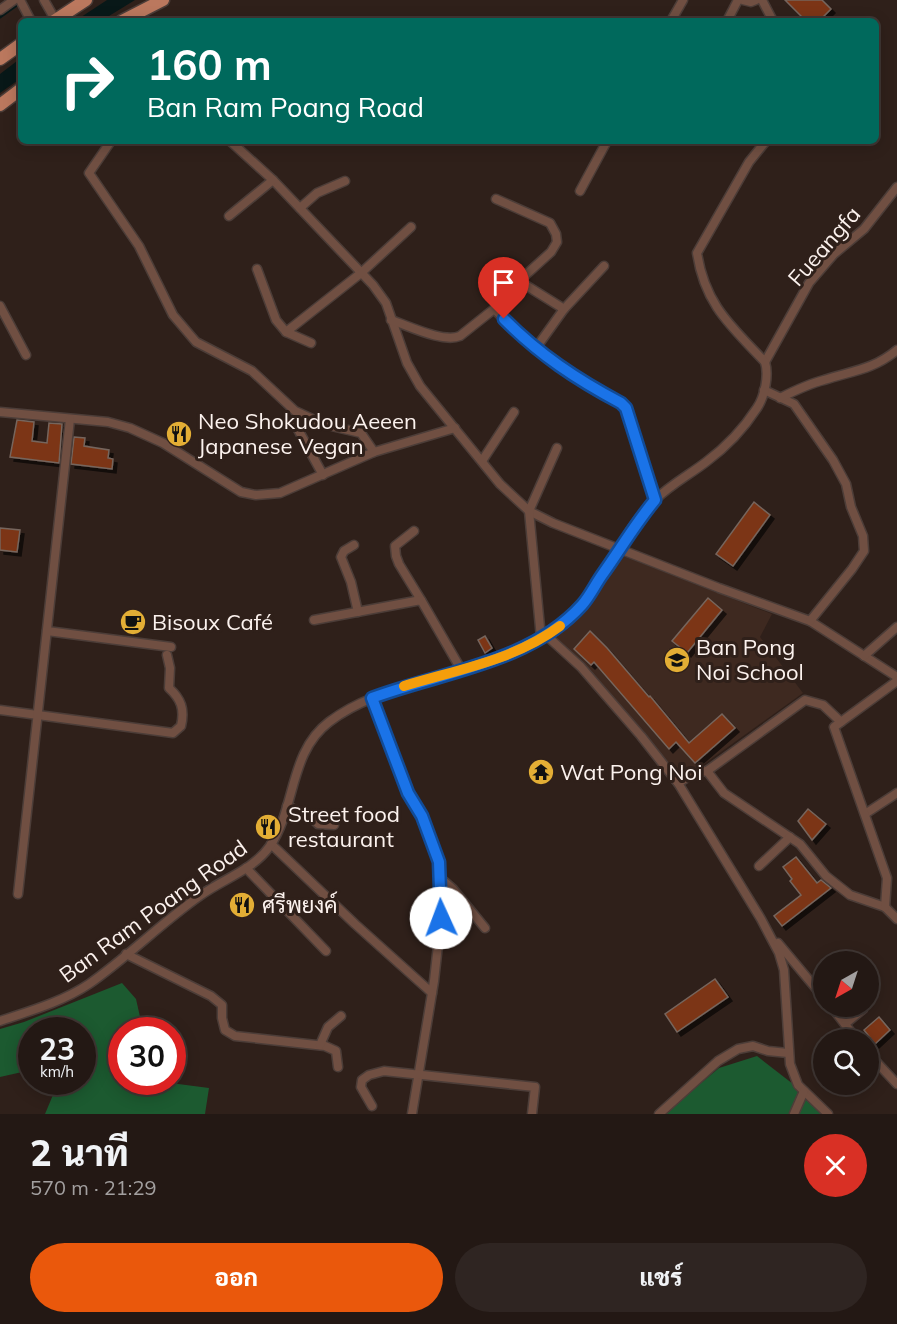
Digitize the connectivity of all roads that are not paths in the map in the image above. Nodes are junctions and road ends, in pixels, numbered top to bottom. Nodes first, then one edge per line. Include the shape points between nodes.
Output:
1 (44, 0) edge
2 (86, 0) edge
3 (163, 0) edge
4 (683, 0) edge
5 (738, 0) edge
6 (762, 0) edge
7 (20, 2) edge
8 (0, 10) edge
9 (29, 18) edge
10 (53, 18) edge
11 (59, 18) edge
12 (128, 18) edge
13 (673, 18) edge
14 (729, 18) edge
15 (771, 18) edge
16 (18, 46) edge
17 (0, 59) edge
18 (18, 91) edge
19 (0, 105) edge
20 (109, 144) edge
21 (233, 144) edge
22 (605, 144) edge
23 (764, 144) edge
24 (273, 180) junction
25 (345, 181) dead end
26 (897, 188) edge
27 (580, 191) dead end
28 (496, 199) dead end
29 (300, 208) junction
30 (230, 216) dead end
31 (411, 227) dead end
32 (604, 266) dead end
33 (257, 268) dead end
34 (361, 273) junction
35 (519, 281) junction
36 (0, 306) edge
37 (494, 309) junction
38 (564, 309) junction
39 (391, 320) junction
40 (286, 332) junction
41 (311, 343) dead end
42 (536, 348) junction
43 (897, 350) edge
44 (26, 355) dead end
45 (765, 362) junction
46 (764, 390) junction
47 (780, 398) junction
48 (0, 412) edge
49 (514, 412) dead end
50 (70, 418) junction
51 (295, 424) dead end
52 (455, 428) junction
53 (557, 448) dead end
54 (374, 452) junction
55 (482, 461) junction
56 (323, 475) junction
57 (655, 500) junction
58 (529, 511) junction
59 (414, 531) dead end
60 (354, 545) dead end
61 (620, 549) junction
62 (422, 600) junction
63 (358, 612) junction
64 (314, 620) dead end
65 (810, 621) junction
66 (897, 627) edge
67 (47, 631) junction
68 (544, 637) junction
69 (864, 656) junction
70 (462, 671) junction
71 (897, 679) edge
72 (372, 698) junction
73 (0, 710) edge
74 (38, 715) junction
75 (841, 722) junction
76 (707, 771) junction
77 (678, 783) junction
78 (897, 793) edge
79 (287, 806) junction
80 (865, 814) junction
81 (334, 825) dead end
82 (790, 837) junction
83 (271, 844) junction
84 (759, 866) dead end
85 (246, 868) junction
86 (439, 877) junction
87 (18, 894) dead end
88 (885, 907) junction
89 (897, 918) edge
90 (485, 928) dead end
91 (768, 931) junction
92 (326, 951) dead end
93 (126, 954) junction
94 (813, 985) edge
95 (432, 993) junction
96 (341, 1016) dead end
97 (840, 1017) edge
98 (853, 1017) edge
99 (0, 1021) edge
100 (845, 1024) junction
101 (849, 1029) edge
102 (320, 1046) junction
103 (788, 1053) junction
104 (879, 1065) edge
105 (338, 1067) dead end
106 (418, 1075) junction
107 (897, 1084) edge
108 (804, 1091) junction
109 (372, 1106) dead end
110 (412, 1114) edge
111 (532, 1114) edge
112 (659, 1114) edge
113 (794, 1114) edge
114 (828, 1114) edge

1 - 10 street
2 - 11 main road
3 - 12 main road
4 - 13 street
5 - 14 street
6 - 15 street
7 - 8 street
7 - 9 street
16 - 17 main road
18 - 19 main road
20 - 54 street via 89,173 139,246 173,315 196,342 252,371 295,411 323,424 361,433
21 - 24 street
22 - 27 street
23 - 45 street via 749,162 697,253 713,304
24 - 29 street
24 - 30 street
25 - 29 street via 317,193
26 - 45 street, Fueangfa via 864,229 809,284
28 - 35 street via 550,223 556,234 557,242 551,252
29 - 34 street
31 - 34 street
32 - 38 street
33 - 40 street via 276,320
34 - 39 street via 386,303
34 - 40 street
35 - 37 street
35 - 38 street
36 - 44 street
37 - 39 street via 453,339
37 - 42 street
38 - 42 street
39 - 52 street via 420,386
40 - 41 street
42 - 57 street via 581,382 626,408
43 - 47 street via 870,367 807,385
45 - 46 street via 768,370
46 - 47 street
46 - 57 street, Ban Ram Poang Road via 759,405 739,432 708,461
47 - 65 street via 794,404 833,460 846,484 863,536 864,551
48 - 50 street
49 - 55 street
50 - 56 street via 130,428 163,443 241,492 280,493
50 - 67 street
51 - 56 street
52 - 54 street
52 - 55 street
53 - 58 street
54 - 56 street
55 - 58 street
57 - 61 street, Ban Ram Poang Road
58 - 61 street
58 - 68 street
59 - 62 street via 395,546 396,556
60 - 63 street via 344,550 341,557
61 - 65 street
61 - 68 street, Ban Ram Poang Road via 588,598
62 - 63 street
62 - 70 street
63 - 64 street
65 - 69 street
66 - 69 street
67 - 74 street
67 - 74 street via 169,651 169,688 183,707 181,726 173,733
68 - 70 street, Ban Ram Poang Road
68 - 77 street via 581,667
69 - 71 street
70 - 72 street, Ban Ram Poang Road
71 - 75 street
72 - 79 street, Ban Ram Poang Road via 328,723 316,735 301,760
72 - 86 street via 408,793 422,816 439,862
73 - 74 street
74 - 87 street
75 - 76 street via 823,705 805,700
75 - 80 street via 834,727
76 - 77 street via 694,773
76 - 82 street via 724,793
77 - 91 street
78 - 80 street
79 - 81 street via 318,824
79 - 83 street, Ban Ram Poang Road
80 - 88 street via 887,878
82 - 84 street
82 - 88 street via 826,876 850,895
83 - 85 street, Ban Ram Poang Road via 260,859
83 - 95 street
85 - 92 street
85 - 93 street, Ban Ram Poang Road via 185,906
86 - 90 street
86 - 95 street via 441,918
88 - 89 street
91 - 94 street
91 - 103 street via 784,970
93 - 99 street, Ban Ram Poang Road via 87,986 49,1005
93 - 102 street via 211,996 222,1005 225,1030 235,1036
95 - 106 street
96 - 102 street via 328,1027
97 - 100 street
98 - 100 street
100 - 101 street
102 - 105 street via 336,1051
103 - 108 street
103 - 112 street via 753,1046 738,1048
104 - 107 street
106 - 109 street via 384,1071 364,1078 361,1087
106 - 110 street
106 - 111 street via 535,1087
108 - 113 street
108 - 114 street

